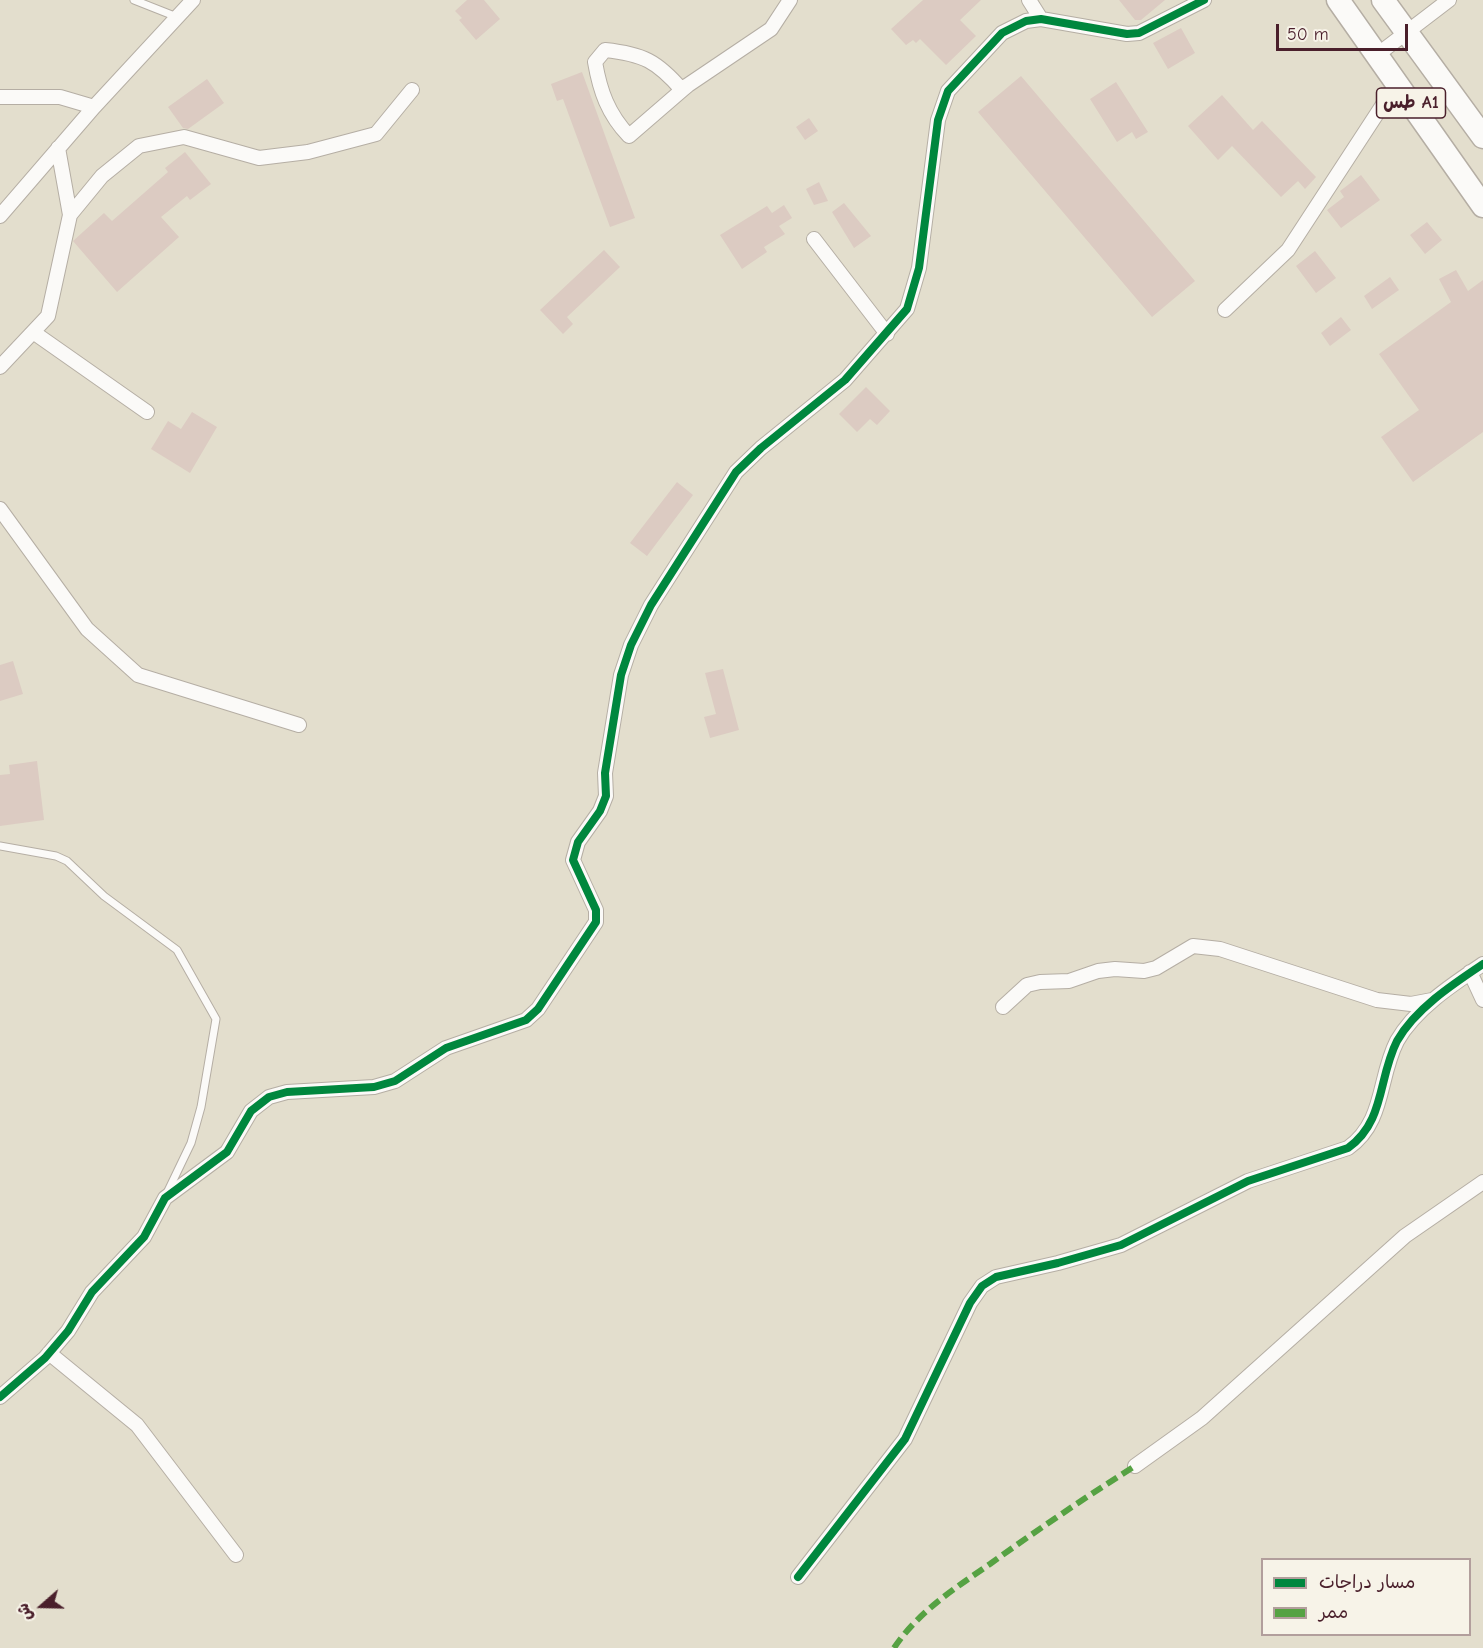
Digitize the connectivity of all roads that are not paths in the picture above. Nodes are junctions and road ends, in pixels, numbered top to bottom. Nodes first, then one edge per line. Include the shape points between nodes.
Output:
1 (134, 0) edge
2 (193, 0) edge
3 (790, 0) edge
4 (1029, 0) edge
5 (1204, 0) edge
6 (1338, 0) edge
7 (1383, 0) edge
8 (1449, 0) edge
9 (177, 17) junction
10 (1041, 19) junction
11 (1406, 33) junction
12 (1377, 55) junction
13 (1397, 84) junction
14 (688, 85) junction
15 (412, 90) dead end
16 (0, 97) edge
17 (93, 107) junction
18 (1483, 137) edge
19 (58, 148) junction
20 (1483, 206) edge
21 (69, 215) junction
22 (0, 216) edge
23 (814, 239) dead end
24 (1225, 310) dead end
25 (33, 332) junction
26 (887, 334) junction
27 (0, 367) edge
28 (147, 412) dead end
29 (0, 509) edge
30 (299, 725) dead end
31 (0, 846) edge
32 (1483, 964) edge
33 (1470, 972) junction
34 (1432, 1000) junction
35 (1483, 1000) edge
36 (1003, 1007) dead end
37 (1483, 1182) edge
38 (165, 1198) junction
39 (50, 1353) junction
40 (0, 1397) edge
41 (1135, 1466) dead end
42 (236, 1555) dead end
43 (798, 1577) dead end

1 - 9 lane
2 - 9 street
3 - 14 street via 771,28
4 - 10 street
5 - 10 street via 1138,33
6 - 12 highway, طس A1
7 - 11 highway, طس A1
8 - 11 street
9 - 17 street
10 - 26 street via 1026,21 1002,33 948,91 938,120 914,290 906,309
11 - 12 street
11 - 18 highway, طس A1
12 - 13 highway, طس A1
13 - 20 highway, طس A1
13 - 24 street via 1288,250
14 - 14 street via 682,90 662,67 630,53 605,50 594,62 600,91 616,122 629,136
15 - 21 street via 376,134 308,152 259,158 184,136 139,146 102,176
16 - 17 street via 60,96
17 - 19 street
19 - 21 street
19 - 22 street
21 - 25 street via 48,316
23 - 26 street
25 - 27 street
25 - 28 street
26 - 38 street via 845,380 736,472 651,605 621,675 605,773 606,796 578,842 573,860 596,910 596,922 538,1009 526,1020 446,1048 395,1081 374,1087 287,1092 269,1097 250,1111 227,1152
29 - 30 street via 87,629 138,675
31 - 38 lane via 67,861 104,896 177,950 216,1019 191,1143
32 - 33 street
33 - 34 street
33 - 35 street
34 - 36 street via 1404,1004 1377,1000 1200,946 1144,971 1098,971 1069,981 1027,986
34 - 43 street via 1398,1041 1373,1121 1362,1138 1348,1148 1248,1181 1121,1245 1008,1272 982,1286 970,1303 905,1438
37 - 41 street via 1405,1236 1202,1418
38 - 39 street via 144,1237 92,1292
39 - 40 street
39 - 42 street via 137,1425

